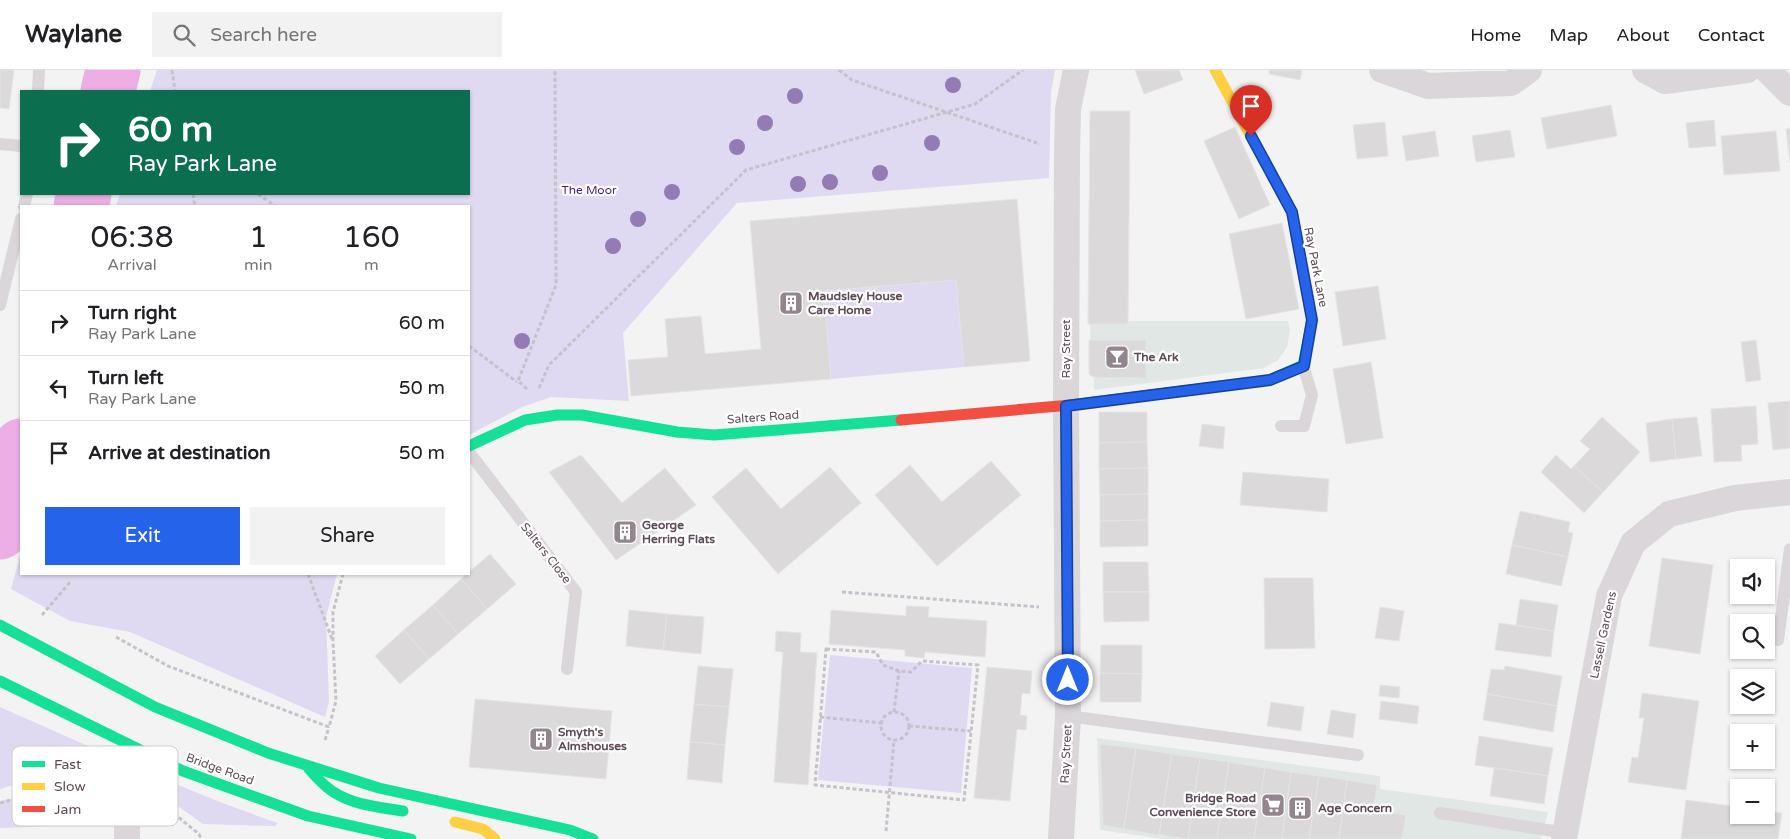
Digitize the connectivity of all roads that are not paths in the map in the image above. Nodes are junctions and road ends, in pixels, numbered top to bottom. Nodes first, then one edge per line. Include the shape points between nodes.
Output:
1 (39, 70) edge
2 (1076, 70) edge
3 (1215, 70) edge
4 (1382, 70) edge
5 (1529, 70) edge
6 (1645, 70) edge
7 (1747, 70) edge
8 (1767, 70) edge
9 (38, 90) edge
10 (1790, 93) edge
11 (0, 144) edge
12 (20, 146) edge
13 (20, 223) edge
14 (0, 305) edge
15 (1304, 366) junction
16 (1066, 406) junction
17 (1281, 426) dead end
18 (470, 446) edge
19 (470, 453) edge
20 (1790, 493) edge
21 (1790, 549) edge
22 (0, 626) edge
23 (1778, 640) dead end
24 (567, 670) dead end
25 (2, 682) edge
26 (1068, 716) junction
27 (132, 746) edge
28 (1358, 755) dead end
29 (304, 764) junction
30 (178, 769) edge
31 (1440, 812) dead end
32 (417, 814) dead end
33 (445, 820) dead end
34 (1565, 836) edge
35 (411, 839) edge
36 (495, 839) edge
37 (594, 839) edge
38 (1061, 839) edge

1 - 9 lane
2 - 16 street, Ray Street via 1068,109
3 - 15 main road, Ray Park Lane via 1292,212 1312,320
4 - 5 street via 1428,86 1511,83
6 - 7 street via 1665,81
8 - 10 street
11 - 12 lane
13 - 14 lane
15 - 16 main road via 1270,380
15 - 17 lane via 1312,395 1304,426
16 - 18 main road, Salters Road via 714,435 557,414 525,420
16 - 26 street, Ray Street
19 - 24 lane, Salters Close via 576,592
20 - 34 street, Lassell Gardens via 1735,498 1669,514 1633,543 1609,596
21 - 23 lane
22 - 29 main road via 155,707 268,753
25 - 27 main road, Bridge Road
26 - 28 lane
26 - 38 street, Ray Street
29 - 32 main road via 337,795
29 - 37 main road via 379,788 570,830
30 - 35 main road, Bridge Road via 308,816
31 - 34 lane
33 - 36 main road via 482,828

